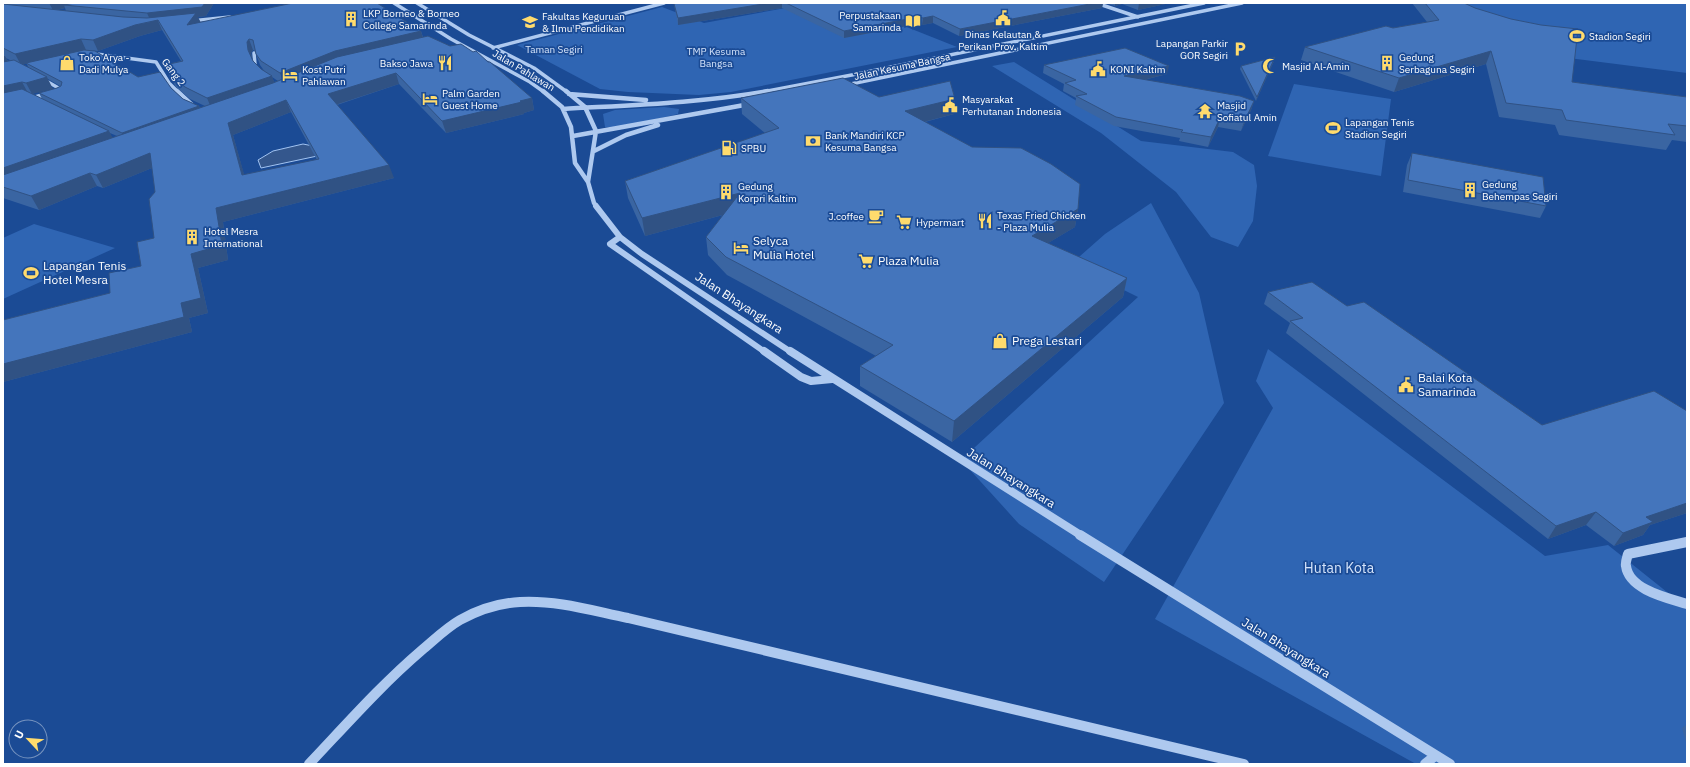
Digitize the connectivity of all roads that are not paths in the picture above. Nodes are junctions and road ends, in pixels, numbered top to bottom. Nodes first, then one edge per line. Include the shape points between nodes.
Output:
1 (394, 3) edge
2 (417, 3) edge
3 (664, 3) edge
4 (1096, 3) edge
5 (1204, 3) edge
6 (1242, 3) edge
7 (235, 16) edge
8 (1138, 18) junction
9 (185, 22) edge
10 (451, 39) junction
11 (444, 41) dead end
12 (493, 48) junction
13 (254, 53) edge
14 (963, 53) junction
15 (81, 54) edge
16 (944, 56) junction
17 (975, 59) junction
18 (956, 63) junction
19 (265, 76) edge
20 (38, 77) edge
21 (839, 87) edge
22 (569, 94) junction
23 (28, 96) edge
24 (33, 98) junction
25 (38, 101) edge
26 (675, 102) junction
27 (758, 102) edge
28 (194, 107) edge
29 (584, 107) junction
30 (563, 109) junction
31 (682, 116) junction
32 (596, 131) junction
33 (573, 136) junction
34 (594, 151) junction
35 (588, 182) junction
36 (620, 237) junction
37 (832, 379) junction
38 (1687, 542) edge
39 (1687, 604) edge
40 (1435, 756) junction
41 (309, 764) edge
42 (1244, 764) edge
43 (1425, 764) edge
44 (1450, 764) edge

1 - 10 street, Jalan Pahlawan
2 - 12 street, Jalan Pahlawan
3 - 12 street
4 - 8 street
5 - 8 street, Jalan Kesuma Bangsa
6 - 17 street, Jalan Kesuma Bangsa
7 - 9 street
8 - 14 street, Jalan Kesuma Bangsa
10 - 11 street
10 - 30 street, Jalan Pahlawan via 530,82
12 - 22 street, Jalan Pahlawan via 534,68
13 - 19 street via 255,65
14 - 16 street, Jalan Kesuma Bangsa
14 - 17 street
15 - 28 street, Gang 2 via 92,52 156,62 169,83
16 - 18 street
16 - 26 street, Jalan Kesuma Bangsa via 744,95
17 - 18 street, Jalan Kesuma Bangsa
18 - 21 street, Jalan Kesuma Bangsa
20 - 24 street via 62,90
22 - 26 street
22 - 29 street, Jalan Pahlawan
23 - 24 street
24 - 25 street
26 - 29 street
27 - 31 street
29 - 30 street
29 - 32 street, Jalan Pahlawan
30 - 33 street, Jalan Pahlawan
31 - 32 street
31 - 34 street via 626,135
32 - 33 street
32 - 34 street
33 - 35 street, Jalan Pahlawan via 575,163
34 - 35 street
35 - 36 street, Jalan Bhayangkara via 594,203
36 - 37 street, Jalan Bhayangkara
36 - 37 street via 610,244 801,377 811,381
37 - 40 street, Jalan Bhayangkara
38 - 39 street via 1628,554 1625,565 1631,579 1644,590
40 - 43 street
40 - 44 street, Jalan Bhayangkara
41 - 42 street via 403,666 454,624 488,608 526,602 546,603 628,618

